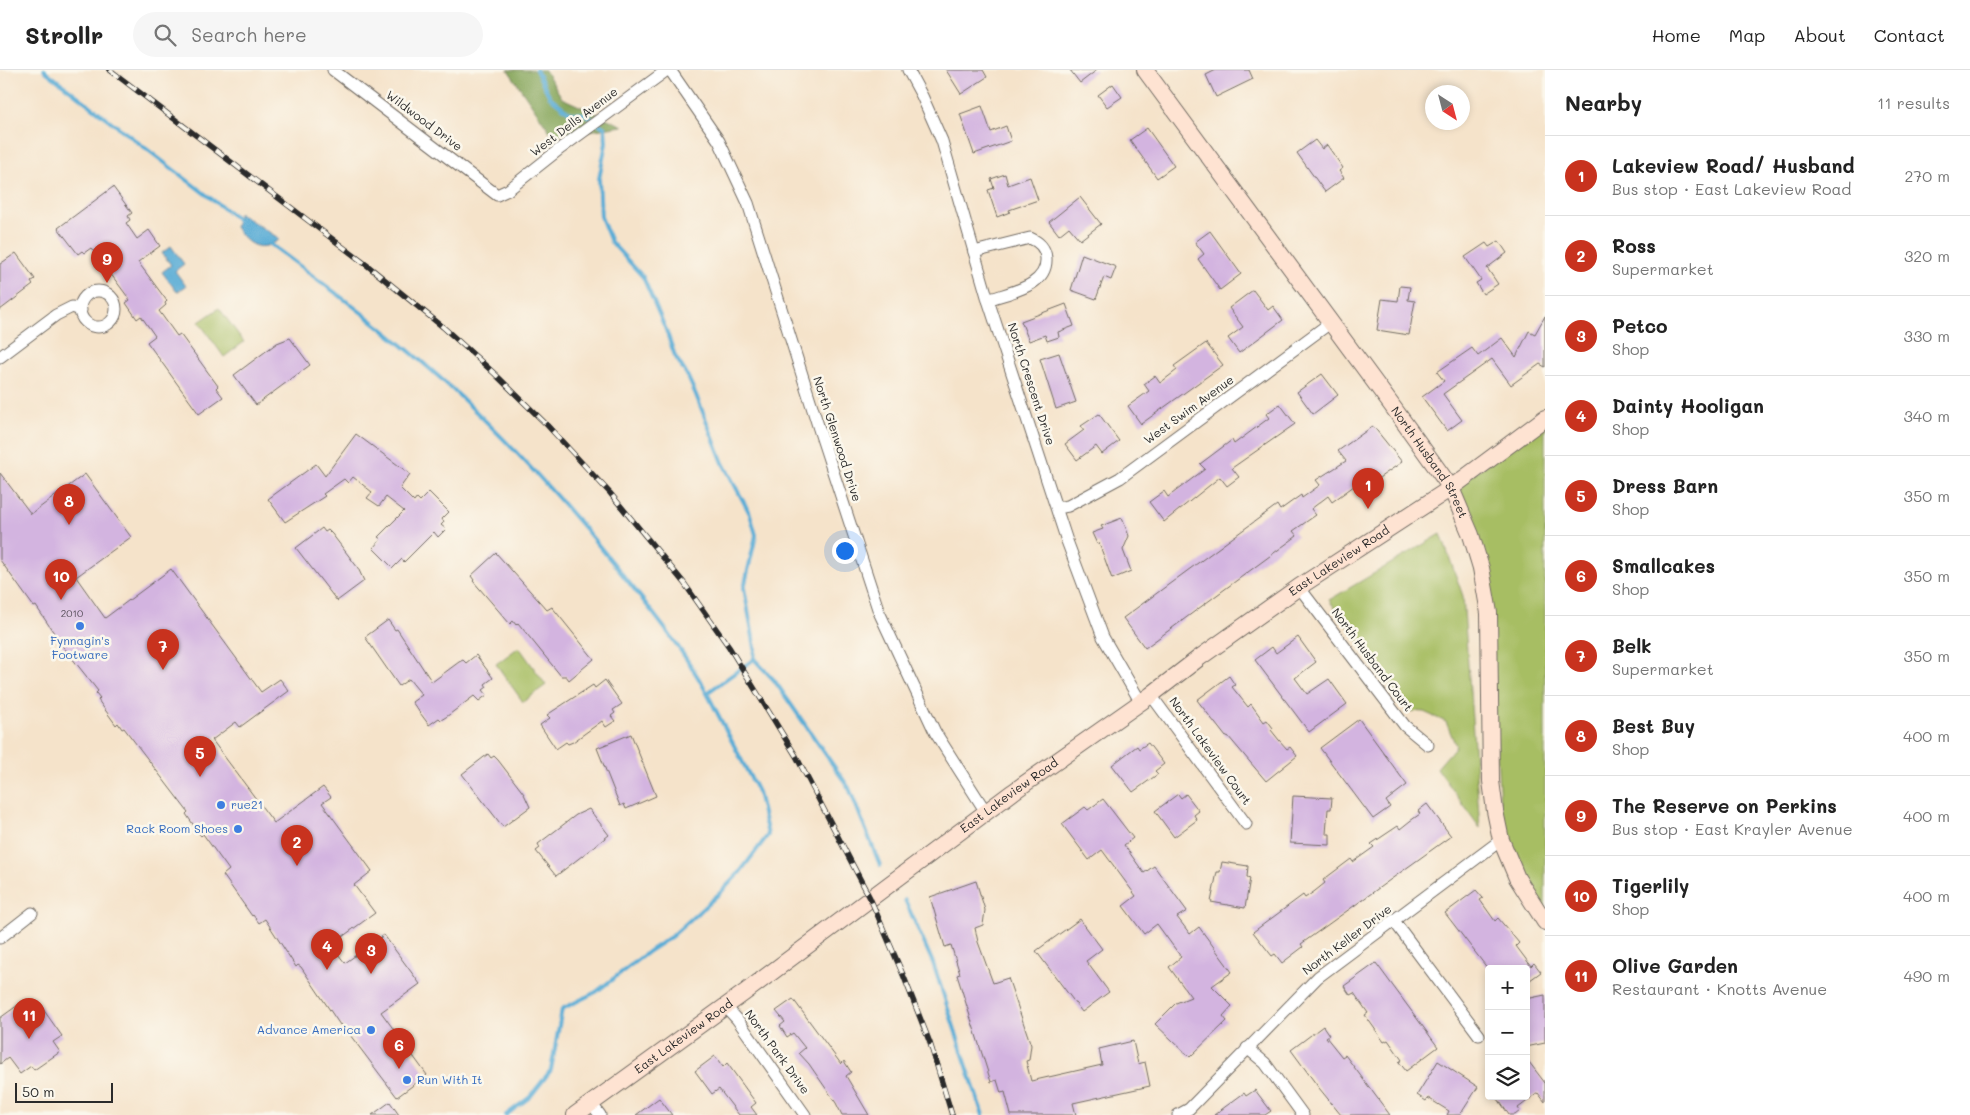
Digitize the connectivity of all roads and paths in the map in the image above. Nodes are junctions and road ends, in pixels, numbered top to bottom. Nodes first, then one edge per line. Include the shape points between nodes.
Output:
1 (334, 70) edge
2 (669, 70) edge
3 (908, 70) edge
4 (1145, 70) edge
5 (497, 194) joint
6 (974, 252) junction
7 (988, 300) junction
8 (81, 310) dead end
9 (1330, 323) junction
10 (0, 357) edge
11 (1545, 418) edge
12 (1451, 488) junction
13 (1057, 508) junction
14 (1299, 587) junction
15 (1146, 698) junction
16 (1428, 744) dead end
17 (986, 812) junction
18 (1246, 824) dead end
19 (1501, 840) junction
20 (32, 913) dead end
21 (1394, 921) junction
22 (1545, 922) edge
23 (0, 938) edge
24 (725, 1006) junction
25 (1479, 1035) dead end
26 (1247, 1048) junction
27 (596, 1109) edge
28 (575, 1115) edge
29 (805, 1115) edge
30 (1178, 1115) edge
31 (1303, 1115) edge

1 - 5 street, Wildwood Drive
2 - 5 street, West Dells Avenue via 508,190
2 - 17 street, North Glenwood Drive via 718,141 748,203 879,612 935,732
3 - 6 street, North Crescent Drive via 942,141
4 - 9 main road, North Husband Street
6 - 7 street, North Crescent Drive
6 - 7 street via 1030,238 1039,242 1045,251 1046,263 1039,279
7 - 13 street, North Crescent Drive
8 - 10 street via 72,307 56,315
9 - 12 main road, North Husband Street
9 - 13 street, West Swim Avenue via 1120,478 1068,506
11 - 12 main road, East Lakeview Road
12 - 14 main road, East Lakeview Road
12 - 19 main road, North Husband Street via 1471,535 1489,613 1491,781
13 - 15 street, North Crescent Drive via 1103,638
14 - 15 main road, East Lakeview Road
14 - 16 street, North Husband Court via 1405,726
15 - 17 main road, East Lakeview Road
15 - 18 street, North Lakeview Court
17 - 24 main road, East Lakeview Road
19 - 21 street, North Keller Drive
19 - 22 main road, North Husband Street via 1517,878
20 - 23 street
21 - 25 street
21 - 26 street, North Keller Drive via 1318,977
24 - 27 main road, East Lakeview Road
24 - 29 street, North Park Drive via 737,1018
26 - 30 street, North Keller Drive via 1189,1109
26 - 31 street via 1265,1063
27 - 28 main road, East Lakeview Road

